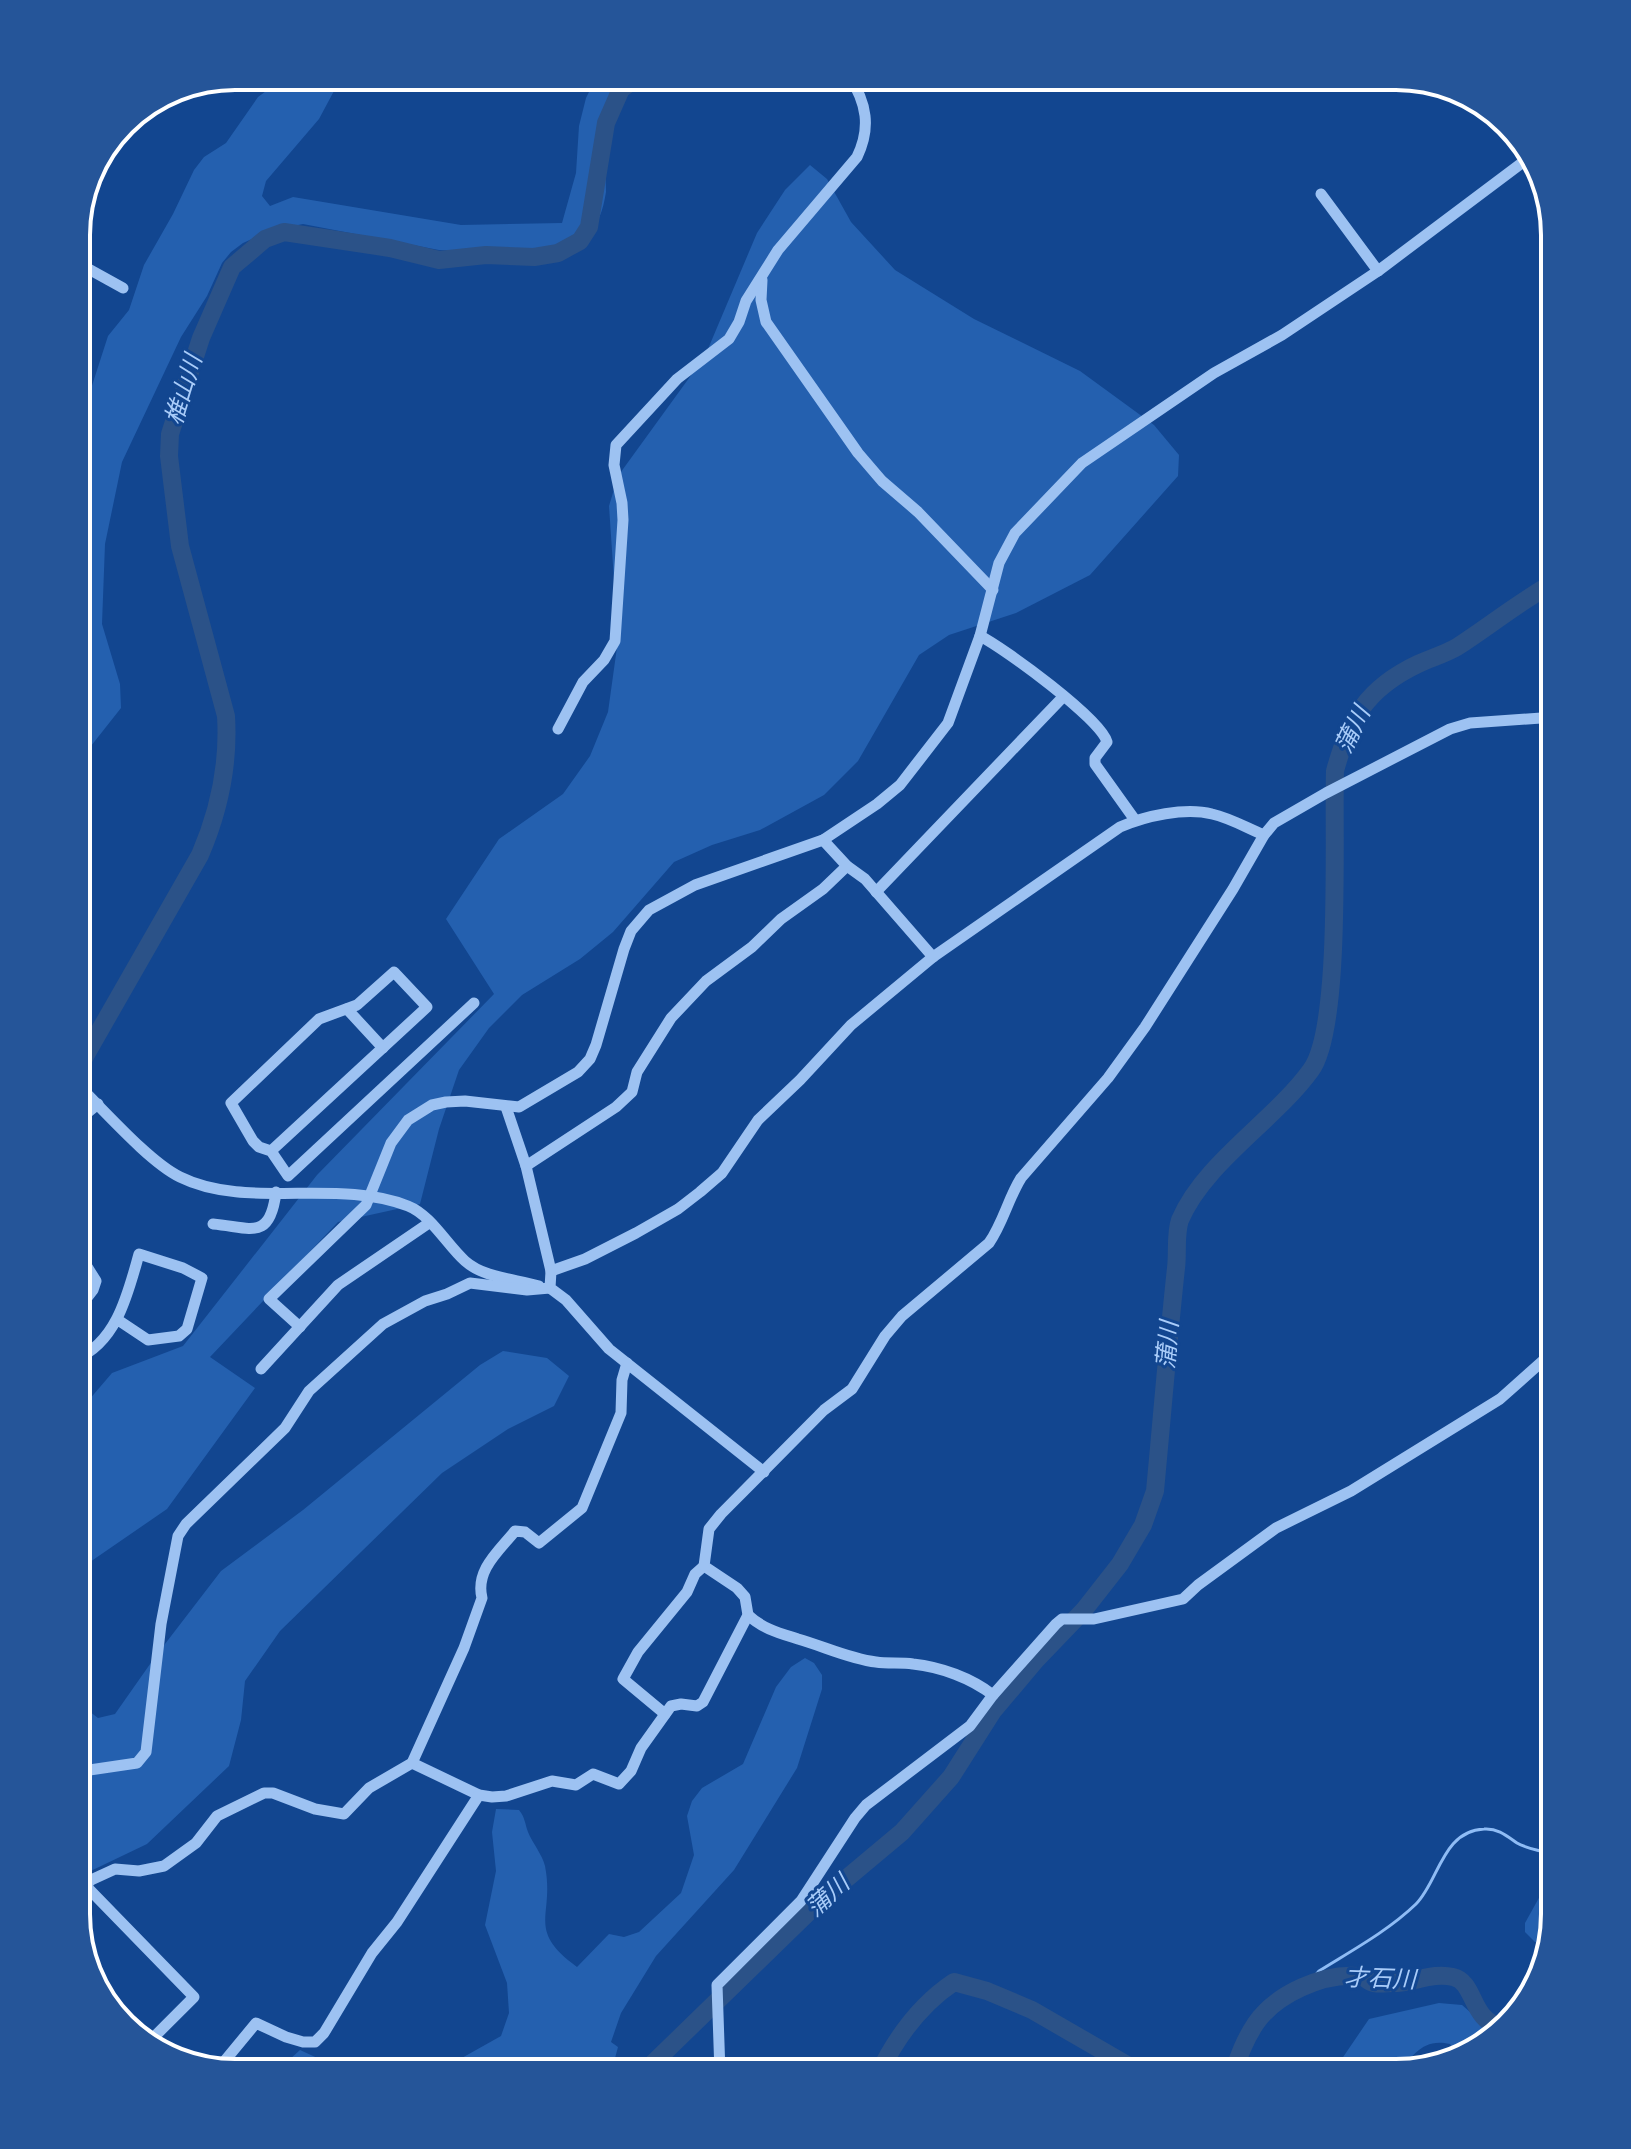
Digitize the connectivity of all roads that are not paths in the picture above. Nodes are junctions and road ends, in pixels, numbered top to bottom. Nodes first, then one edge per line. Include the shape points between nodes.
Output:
1 (859, 90) edge
2 (1522, 163) edge
3 (1321, 194) dead end
4 (90, 270) edge
5 (1378, 271) junction
6 (762, 276) junction
7 (123, 288) dead end
8 (993, 590) junction
9 (980, 636) junction
10 (1063, 697) junction
11 (1541, 718) edge
12 (558, 729) dead end
13 (1135, 820) junction
14 (1264, 835) junction
15 (823, 840) junction
16 (847, 866) junction
17 (876, 892) junction
18 (933, 957) junction
19 (474, 1003) dead end
20 (347, 1009) junction
21 (383, 1048) junction
22 (90, 1096) edge
23 (95, 1101) junction
24 (90, 1107) edge
25 (506, 1107) junction
26 (271, 1151) junction
27 (526, 1166) junction
28 (288, 1176) junction
29 (282, 1192) junction
30 (369, 1196) junction
31 (429, 1223) junction
32 (213, 1224) dead end
33 (90, 1271) edge
34 (551, 1271) junction
35 (550, 1288) junction
36 (90, 1294) edge
37 (118, 1320) junction
38 (300, 1327) junction
39 (90, 1350) edge
40 (1541, 1362) edge
41 (627, 1363) junction
42 (261, 1369) dead end
43 (764, 1472) junction
44 (704, 1566) junction
45 (748, 1615) junction
46 (993, 1695) junction
47 (665, 1714) junction
48 (412, 1763) junction
49 (90, 1770) edge
50 (479, 1795) junction
51 (90, 1881) edge
52 (90, 1890) edge
53 (155, 2036) edge
54 (227, 2059) edge
55 (720, 2059) edge

1 - 6 street via 866,129 857,157
2 - 5 street
3 - 5 street
4 - 7 street
5 - 8 street via 1082,463 1015,533 999,563
6 - 8 street via 766,322 858,453
6 - 12 street via 729,339 677,379 616,445 623,520 617,634
8 - 9 street
9 - 10 street
9 - 15 street via 941,735 900,785
10 - 13 street via 1106,738 1095,764
10 - 17 street
11 - 14 street via 1450,729 1283,816
13 - 14 street via 1199,812
13 - 18 street
14 - 43 street via 1108,1078 1021,1178 989,1243 902,1316 852,1389
15 - 16 street
15 - 25 street via 695,885 649,910 631,931 590,1059 532,1102
16 - 17 street
16 - 27 street via 706,981 671,1018 637,1072 629,1096
17 - 18 street
18 - 34 street via 851,1025 758,1120 722,1173 700,1192 636,1233
19 - 28 street
20 - 21 street
20 - 21 street via 394,972 427,1007
20 - 26 street via 319,1019 231,1103 253,1141
21 - 26 street
22 - 23 street
23 - 24 street
23 - 29 street via 182,1178 209,1188
25 - 27 street
25 - 30 street via 446,1102 418,1112 391,1143
26 - 28 street
27 - 34 street
28 - 29 street
29 - 30 street
29 - 32 street via 258,1229
30 - 31 street via 412,1207
30 - 38 street via 366,1205 269,1299
31 - 35 street via 472,1266
31 - 38 street via 352,1273
33 - 36 street via 96,1281
34 - 35 street
35 - 41 street
35 - 49 street via 475,1282 425,1301 371,1333 309,1391 285,1428 178,1536 146,1752 137,1763
37 - 37 street via 139,1254 202,1278 187,1329 179,1336 148,1340
37 - 39 street
38 - 42 street
40 - 46 street via 1500,1399 1351,1491 1276,1528 1183,1599 1094,1619 1062,1619
41 - 43 street
41 - 48 street via 621,1413 582,1508 539,1543 515,1531 484,1570 482,1598 469,1634
43 - 44 street via 709,1529
44 - 45 street via 737,1588 745,1597
44 - 47 street via 623,1679
45 - 46 street via 772,1631 875,1662 925,1666 978,1684
45 - 47 street via 703,1702 671,1706
46 - 55 street via 963,1733 866,1805 790,1914 717,1985
47 - 50 street via 619,1784 593,1774 576,1785 552,1781 506,1796
48 - 50 street
48 - 51 street via 369,1788 344,1814 264,1793 217,1816 196,1843 164,1866 115,1869
50 - 54 street via 324,2033 315,2042 303,2042 256,2023
52 - 53 street via 194,1997

